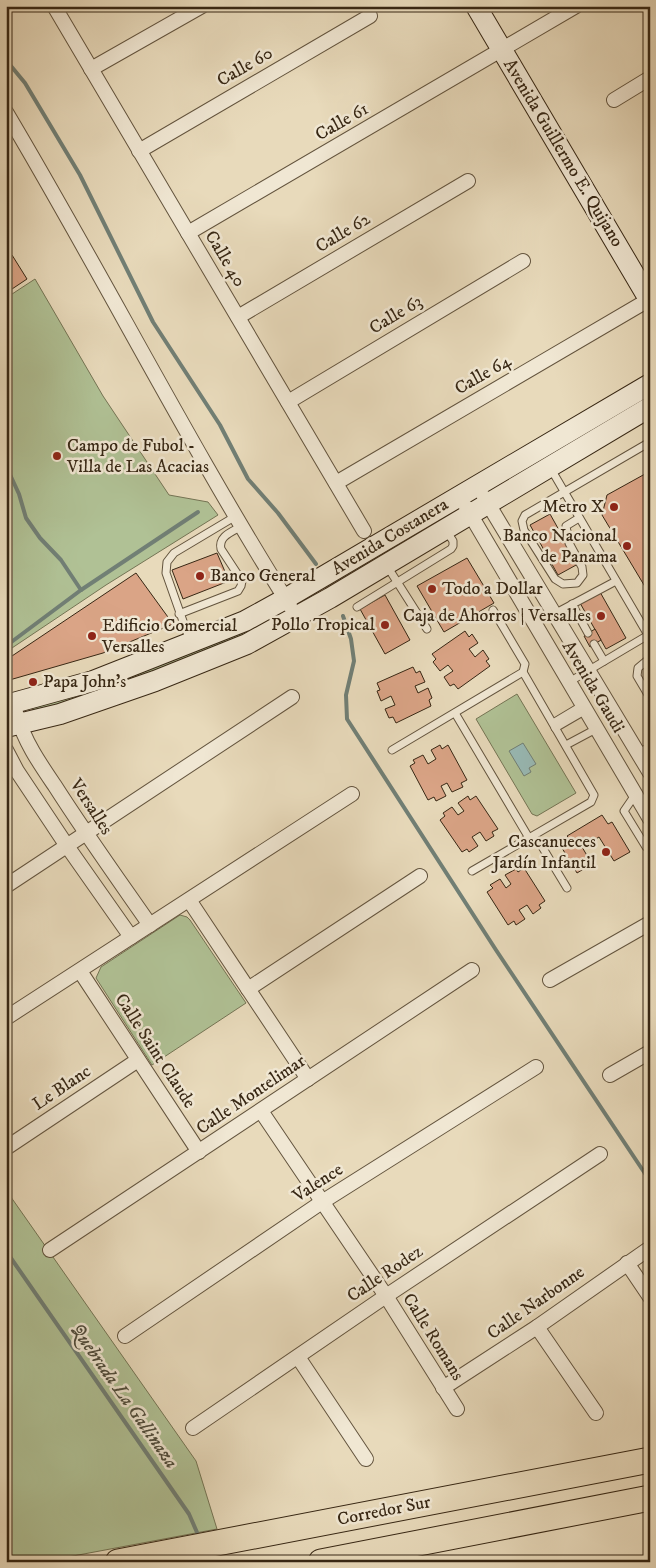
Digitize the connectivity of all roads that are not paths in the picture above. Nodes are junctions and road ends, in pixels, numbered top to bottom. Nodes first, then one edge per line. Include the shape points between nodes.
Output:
1 (54, 6) edge
2 (202, 6) edge
3 (476, 6) edge
4 (492, 6) edge
5 (576, 6) edge
6 (370, 16) dead end
7 (508, 47) junction
8 (91, 69) junction
9 (650, 78) edge
10 (614, 100) dead end
11 (6, 112) edge
12 (140, 151) junction
13 (468, 181) dead end
14 (188, 233) junction
15 (522, 261) dead end
16 (650, 274) edge
17 (650, 300) edge
18 (238, 317) junction
19 (650, 384) edge
20 (288, 402) junction
21 (650, 407) edge
22 (650, 442) edge
23 (550, 467) junction
24 (336, 483) junction
25 (477, 486) junction
26 (564, 492) junction
27 (459, 496) junction
28 (488, 504) junction
29 (470, 514) junction
30 (579, 518) junction
31 (240, 521) junction
32 (445, 529) junction
33 (364, 531) dead end
34 (386, 565) junction
35 (616, 581) junction
36 (397, 582) junction
37 (286, 599) junction
38 (572, 604) junction
39 (357, 607) dead end
40 (493, 610) dead end
41 (180, 614) junction
42 (554, 614) junction
43 (297, 617) junction
44 (427, 629) dead end
45 (588, 633) dead end
46 (649, 635) edge
47 (191, 643) junction
48 (594, 644) dead end
49 (650, 658) edge
50 (604, 661) junction
51 (588, 671) junction
52 (523, 672) junction
53 (569, 682) junction
54 (292, 697) dead end
55 (650, 698) edge
56 (10, 704) edge
57 (584, 708) junction
58 (613, 712) junction
59 (455, 713) junction
60 (13, 725) edge
61 (554, 725) junction
62 (596, 729) junction
63 (566, 745) junction
64 (6, 750) edge
65 (392, 750) dead end
66 (644, 750) edge
67 (38, 760) junction
68 (649, 769) edge
69 (17, 771) junction
70 (626, 780) junction
71 (352, 794) dead end
72 (635, 795) junction
73 (650, 819) edge
74 (85, 834) junction
75 (529, 838) junction
76 (650, 845) edge
77 (67, 846) junction
78 (472, 871) dead end
79 (420, 876) dead end
80 (6, 886) edge
81 (567, 888) dead end
82 (189, 900) junction
83 (650, 923) edge
84 (150, 925) junction
85 (131, 937) junction
86 (472, 970) dead end
87 (80, 971) junction
88 (550, 980) dead end
89 (248, 989) junction
90 (6, 1018) edge
91 (650, 1052) edge
92 (138, 1060) junction
93 (536, 1067) dead end
94 (610, 1075) dead end
95 (308, 1079) junction
96 (261, 1111) junction
97 (6, 1148) edge
98 (199, 1152) junction
99 (600, 1154) dead end
100 (322, 1202) junction
101 (650, 1248) edge
102 (50, 1250) dead end
103 (627, 1263) junction
104 (386, 1296) junction
105 (650, 1297) edge
106 (537, 1327) junction
107 (125, 1336) dead end
108 (298, 1357) junction
109 (443, 1388) junction
110 (457, 1410) dead end
111 (596, 1413) dead end
112 (193, 1428) dead end
113 (366, 1460) dead end
114 (650, 1460) edge
115 (650, 1498) edge
116 (118, 1562) edge
117 (321, 1562) edge

1 - 8 street, Calle 40
2 - 8 street
3 - 7 street, Avenida Guillermo E. Quijano
4 - 7 street, Avenida Guillermo E. Quijano
5 - 7 street, Calle 61
6 - 12 street, Calle 60
7 - 14 street, Calle 61
7 - 16 street, Avenida Guillermo E. Quijano
7 - 17 street, Avenida Guillermo E. Quijano
8 - 12 street, Calle 40
9 - 10 street
11 - 31 street
12 - 14 street, Calle 40
13 - 18 street, Calle 62
14 - 18 street, Calle 40
15 - 20 street, Calle 63
17 - 24 street, Calle 64
18 - 20 street, Calle 40
19 - 25 street, Avenida Costanera
20 - 24 street, Calle 40
21 - 23 street, Avenida Costanera
22 - 26 lane
23 - 26 lane
23 - 28 street, Avenida Costanera
24 - 33 street, Calle 40
25 - 27 street, Avenida Costanera
25 - 28 street, Avenida Gaudi
26 - 30 lane
26 - 30 lane via 525,516 522,522 555,579 563,584 577,583 583,575 566,526
27 - 29 street, Avenida Gaudi
27 - 37 street, Avenida Costanera
28 - 29 street, Avenida Costanera
28 - 42 street, Avenida Gaudi
29 - 32 street, Avenida Costanera
29 - 53 street, Avenida Gaudi
30 - 35 lane
31 - 37 street
31 - 41 lane via 174,553 167,562 166,573
31 - 41 lane via 220,543 242,581 238,591
32 - 34 street, Avenida Costanera
32 - 36 lane via 453,541 451,549
34 - 36 lane
34 - 43 street, Avenida Costanera
35 - 38 lane
35 - 46 lane
36 - 39 lane
36 - 44 lane
37 - 43 street
37 - 47 street, Avenida Costanera via 245,621
38 - 42 lane
38 - 45 lane
40 - 52 lane via 525,664
41 - 47 lane
42 - 51 street, Avenida Gaudi
43 - 60 street, Avenida Costanera via 247,644 155,681 60,714
46 - 50 lane
47 - 56 street, Avenida Costanera via 93,681
48 - 50 lane
49 - 55 lane via 638,668 637,676
50 - 51 lane
51 - 53 lane
51 - 58 street, Avenida Gaudi
52 - 59 lane
52 - 61 lane
53 - 57 street, Avenida Gaudi
54 - 74 street
56 - 60 street, Versalles
57 - 61 lane
57 - 62 street, Avenida Gaudi
58 - 62 street
58 - 66 street, Avenida Gaudi
59 - 65 lane
59 - 75 lane
60 - 67 street, Versalles
61 - 63 lane
62 - 63 lane
62 - 70 street, Avenida Gaudi
63 - 75 lane via 594,795 591,802
64 - 69 street
66 - 68 street, Avenida Gaudi
67 - 69 street
67 - 74 street, Versalles
68 - 70 street
69 - 77 street
70 - 72 street, Avenida Gaudi
71 - 82 street
72 - 73 street, Avenida Gaudi
72 - 76 lane via 624,811 646,847
74 - 77 street
74 - 84 street, Versalles
75 - 78 lane
75 - 81 lane via 541,845
77 - 80 street
77 - 85 street
79 - 89 street
82 - 84 street
82 - 89 street
83 - 88 street
84 - 85 street
85 - 87 street
86 - 95 street, Calle Montelimar
87 - 90 street
87 - 92 street, Calle Saint Claude
89 - 95 street
91 - 94 street
92 - 97 street, Le Blanc
92 - 98 street, Calle Saint Claude
93 - 100 street, Valence
95 - 96 street, Calle Montelimar
96 - 98 street, Calle Montelimar
96 - 100 street, Calle Romans
98 - 102 street, Calle Montelimar
99 - 104 street, Calle Rodez
100 - 104 street, Calle Romans
100 - 107 street, Valence
101 - 103 street, Calle Narbonne
103 - 105 street
103 - 106 street, Calle Narbonne
104 - 108 street, Calle Rodez
104 - 109 street, Calle Romans
106 - 109 street, Calle Narbonne
106 - 111 street
108 - 112 street, Calle Rodez
108 - 113 street
109 - 110 street, Calle Romans
114 - 116 highway, Corredor Sur
115 - 117 highway

